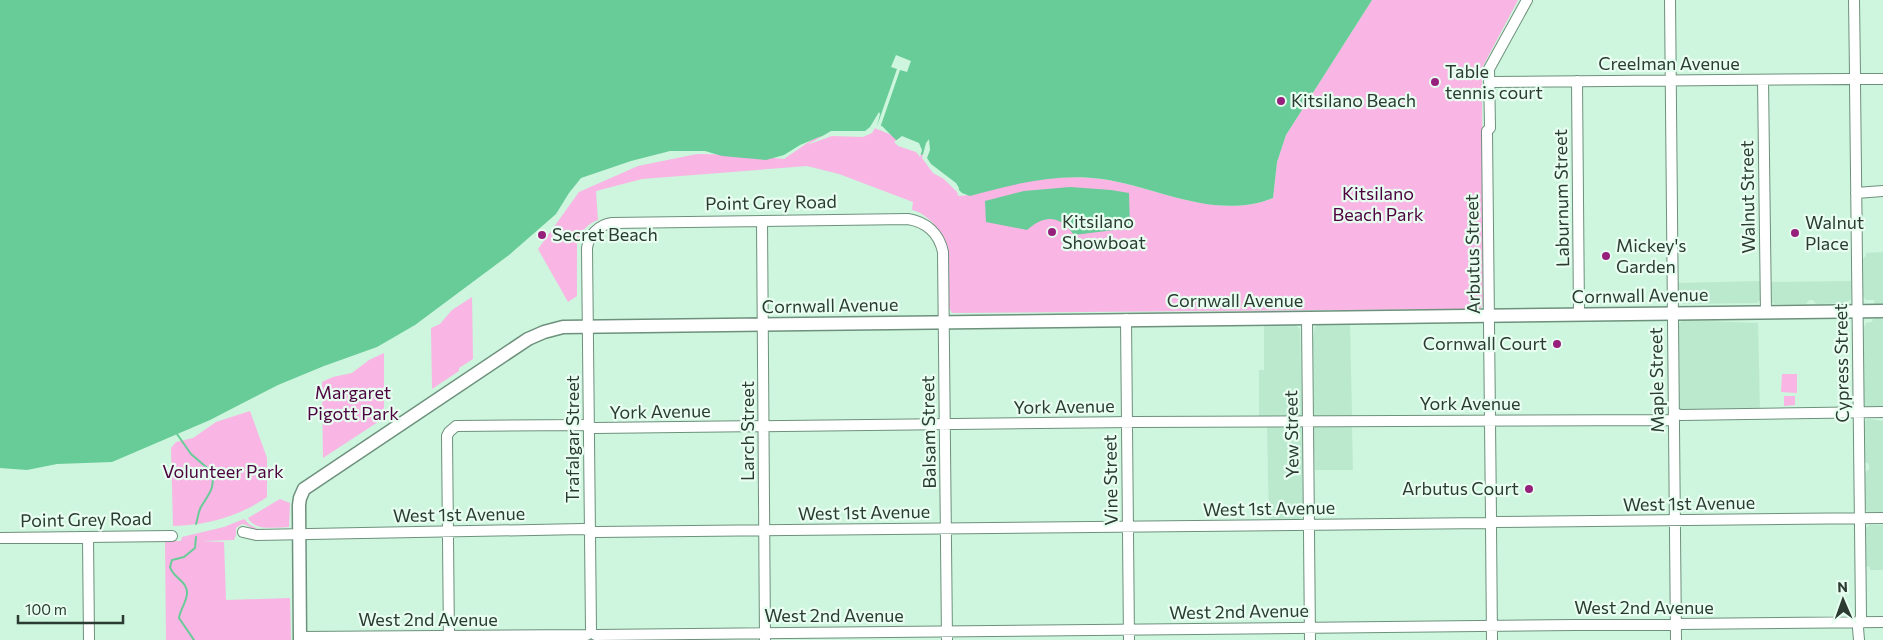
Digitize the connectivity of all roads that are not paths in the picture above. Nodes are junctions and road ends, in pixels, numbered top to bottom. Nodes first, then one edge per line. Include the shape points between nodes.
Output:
1 (1527, 0) edge
2 (1670, 0) edge
3 (1854, 0) edge
4 (1855, 79) junction
5 (1883, 79) edge
6 (1763, 80) junction
7 (1577, 81) junction
8 (1670, 81) junction
9 (1489, 82) junction
10 (1883, 191) edge
11 (1856, 193) junction
12 (762, 221) junction
13 (929, 228) joint
14 (587, 248) joint
15 (1858, 312) junction
16 (1883, 312) edge
17 (1766, 313) junction
18 (1673, 314) junction
19 (1579, 315) junction
20 (1490, 316) junction
21 (1307, 318) junction
22 (1126, 319) junction
23 (944, 322) junction
24 (763, 324) junction
25 (588, 326) junction
26 (1883, 412) edge
27 (1859, 413) junction
28 (1674, 416) junction
29 (1490, 419) junction
30 (1308, 421) junction
31 (1127, 422) junction
32 (945, 425) junction
33 (589, 427) junction
34 (763, 427) junction
35 (1860, 518) junction
36 (1883, 518) edge
37 (1675, 521) junction
38 (1491, 522) junction
39 (1309, 525) junction
40 (1128, 527) junction
41 (946, 529) junction
42 (589, 530) junction
43 (764, 530) junction
44 (448, 531) junction
45 (242, 532) dead end
46 (300, 533) junction
47 (172, 536) dead end
48 (88, 537) junction
49 (0, 538) edge
50 (1860, 622) junction
51 (1883, 622) edge
52 (1676, 624) junction
53 (1492, 625) junction
54 (1310, 627) junction
55 (1129, 629) junction
56 (591, 636) edge
57 (765, 636) edge
58 (947, 636) edge
59 (300, 638) edge
60 (449, 638) edge
61 (89, 640) edge
62 (1129, 640) edge
63 (1310, 640) edge
64 (1492, 640) edge
65 (1676, 640) edge
66 (1859, 640) edge

1 - 9 street, Arbutus Street via 1489,69
2 - 8 street, Maple Street
3 - 4 street, Cypress Street
4 - 5 street, Creelman Avenue
4 - 6 street, Creelman Avenue
4 - 11 street, Cypress Street
6 - 8 street, Creelman Avenue
6 - 17 street, Walnut Street
7 - 8 street, Creelman Avenue
7 - 9 street, Creelman Avenue
7 - 19 street, Laburnum Street
8 - 18 street, Maple Street
9 - 20 street, Arbutus Street
10 - 11 street
11 - 15 street, Cypress Street
12 - 13 street, Point Grey Road via 908,219
12 - 14 street, Point Grey Road via 604,224 595,231
12 - 24 street, Larch Street
13 - 23 street, Balsam Street via 938,237 943,252
14 - 25 street, Trafalgar Street
15 - 16 main road, Cornwall Avenue
15 - 17 main road, Cornwall Avenue
15 - 27 street, Cypress Street
17 - 18 main road, Cornwall Avenue
18 - 19 main road, Cornwall Avenue
18 - 28 street, Maple Street
19 - 20 main road, Cornwall Avenue
20 - 21 main road, Cornwall Avenue
20 - 29 street, Arbutus Street
21 - 22 main road, Cornwall Avenue
21 - 30 street, Yew Street
22 - 23 main road, Cornwall Avenue
22 - 31 street, Vine Street
23 - 24 main road, Cornwall Avenue
23 - 32 street, Balsam Street
24 - 25 main road, Cornwall Avenue
24 - 34 street, Larch Street
25 - 33 street, Trafalgar Street
25 - 46 main road via 563,327 528,339 308,486 301,493
26 - 27 street, York Avenue
27 - 28 street, York Avenue
27 - 35 street, Cypress Street
28 - 29 street, York Avenue
28 - 37 street, Maple Street
29 - 30 street, York Avenue
29 - 38 street, Arbutus Street
30 - 31 street, York Avenue
30 - 39 street, Yew Street
31 - 32 street, York Avenue
31 - 40 street, Vine Street
32 - 34 street, York Avenue
32 - 41 street, Balsam Street
33 - 34 street, York Avenue
33 - 42 street, Trafalgar Street
33 - 44 street, York Avenue via 456,426 447,436
34 - 43 street, Larch Street
35 - 36 street, West 1st Avenue
35 - 37 street, West 1st Avenue
35 - 50 street, Cypress Street
37 - 38 street, West 1st Avenue
37 - 52 street, Maple Street
38 - 39 street, West 1st Avenue
38 - 53 street, Arbutus Street
39 - 40 street, West 1st Avenue
39 - 54 street, Yew Street
40 - 41 street, West 1st Avenue
40 - 55 street, Vine Street
41 - 43 street, West 1st Avenue
41 - 58 street, Balsam Street
42 - 43 street, West 1st Avenue
42 - 44 street, West 1st Avenue
42 - 56 street, Trafalgar Street
43 - 57 street, Larch Street
44 - 46 street, West 1st Avenue
44 - 60 street
45 - 46 street, West 1st Avenue via 256,535
46 - 59 main road
47 - 48 street, Point Grey Road
48 - 49 street, Point Grey Road
48 - 61 street
50 - 51 street, West 2nd Avenue
50 - 52 street, West 2nd Avenue
50 - 66 street, Cypress Street
52 - 53 street, West 2nd Avenue
52 - 65 street, Maple Street
53 - 54 street, West 2nd Avenue
53 - 64 street, Arbutus Street
54 - 55 street, West 2nd Avenue
54 - 63 street, Yew Street
55 - 58 street, West 2nd Avenue
55 - 62 street, Vine Street
56 - 57 street, West 2nd Avenue
56 - 60 street, West 2nd Avenue
57 - 58 street, West 2nd Avenue
59 - 60 street, West 2nd Avenue

